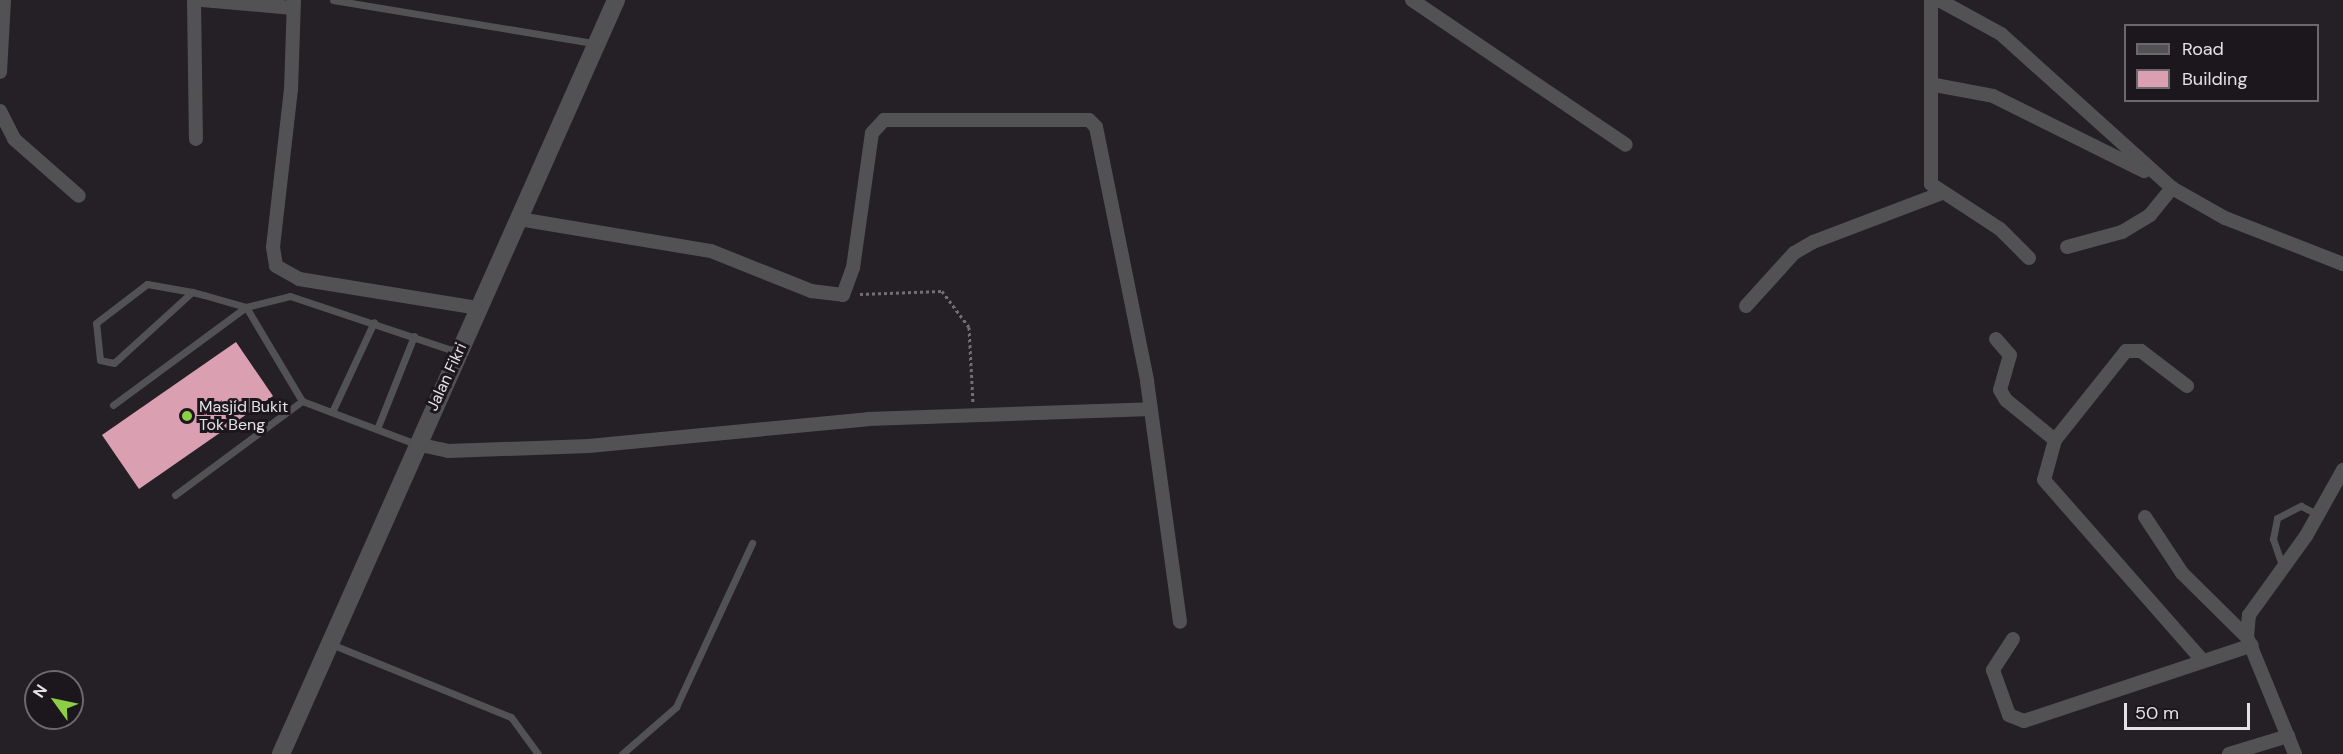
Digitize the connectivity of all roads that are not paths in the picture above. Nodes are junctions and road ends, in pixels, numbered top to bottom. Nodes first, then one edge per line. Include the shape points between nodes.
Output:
1 (4, 0) edge
2 (194, 0) edge
3 (202, 0) edge
4 (333, 0) edge
5 (616, 0) edge
6 (1412, 0) edge
7 (1931, 0) edge
8 (1938, 0) edge
9 (350, 2) edge
10 (294, 4) edge
11 (596, 44) junction
12 (0, 72) edge
13 (1935, 85) junction
14 (0, 111) edge
15 (196, 139) dead end
16 (1626, 145) dead end
17 (2152, 175) junction
18 (2172, 188) junction
19 (1942, 192) junction
20 (79, 196) dead end
21 (519, 219) junction
22 (2067, 246) dead end
23 (2028, 258) dead end
24 (2343, 264) edge
25 (192, 292) junction
26 (1746, 306) dead end
27 (246, 307) junction
28 (479, 308) junction
29 (374, 322) junction
30 (414, 336) junction
31 (1996, 339) dead end
32 (459, 352) junction
33 (2187, 386) dead end
34 (302, 401) junction
35 (113, 405) dead end
36 (1151, 409) junction
37 (332, 412) junction
38 (377, 429) junction
39 (2055, 440) junction
40 (416, 444) junction
41 (2343, 470) edge
42 (176, 495) dead end
43 (2317, 514) junction
44 (2145, 517) dead end
45 (752, 543) dead end
46 (2282, 565) junction
47 (1180, 622) dead end
48 (2013, 639) dead end
49 (2249, 641) junction
50 (330, 644) junction
51 (2202, 660) junction
52 (2288, 736) junction
53 (281, 754) edge
54 (538, 754) edge
55 (622, 754) edge
56 (2229, 754) edge
57 (2295, 754) edge

1 - 12 street
2 - 15 street
3 - 10 street
4 - 9 lane
5 - 11 street, Jalan Fikri
6 - 16 street
7 - 13 street
8 - 17 street via 2001,34
9 - 11 lane
10 - 28 street via 291,89 273,247 276,266 299,279
11 - 21 street, Jalan Fikri
13 - 17 street via 1993,96
13 - 19 street via 1927,170 1931,184
14 - 20 street via 14,140
17 - 18 street
18 - 22 street via 2150,215 2122,232
18 - 24 street via 2225,218
19 - 23 street via 2000,229
19 - 26 street via 1794,253
21 - 28 street, Jalan Fikri
21 - 36 street via 711,251 811,291 843,295 853,268 872,133 884,120 1089,120 1096,127
25 - 25 lane via 114,363 100,360 95,328 99,319 147,284
25 - 27 lane
27 - 29 lane via 304,297
27 - 34 lane
27 - 35 lane
28 - 32 street, Jalan Fikri
29 - 30 lane
29 - 37 lane
30 - 32 lane
30 - 38 lane
31 - 39 street via 2010,355 2000,390 2006,400
32 - 40 street, Jalan Fikri
33 - 39 street via 2141,351 2126,351
34 - 37 lane
34 - 42 lane
36 - 40 street via 974,413 589,446 448,451
36 - 47 street
37 - 38 lane
38 - 40 lane
39 - 51 street via 2044,480
40 - 50 street, Jalan Fikri
41 - 43 street
43 - 46 street
43 - 46 lane via 2301,506 2277,518 2273,538
44 - 49 street via 2182,573
45 - 55 lane via 676,707
46 - 49 street via 2249,615
48 - 51 street via 1993,670 2010,716 2017,720
49 - 51 street
49 - 52 street
50 - 53 street, Jalan Fikri
50 - 54 lane via 511,717
52 - 56 street
52 - 57 street

